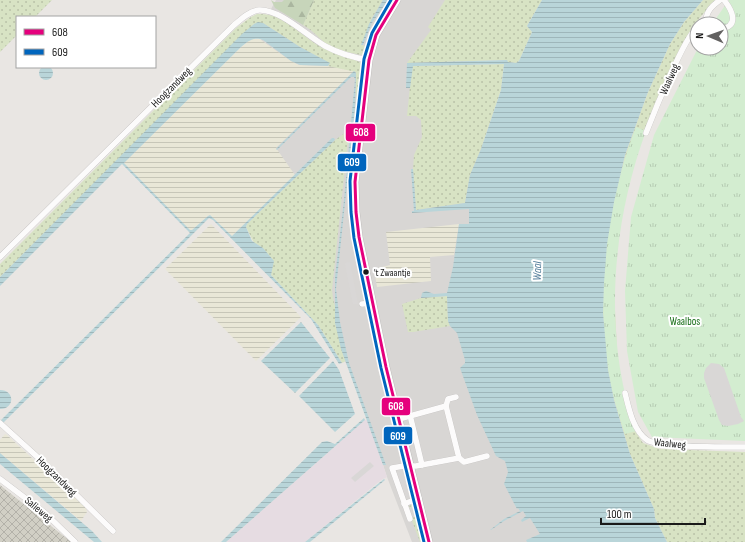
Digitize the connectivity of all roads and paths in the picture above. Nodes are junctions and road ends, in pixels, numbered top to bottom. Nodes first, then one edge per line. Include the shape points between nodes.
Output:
1 (397, 0) edge
2 (720, 0) edge
3 (724, 0) edge
4 (706, 16) edge
5 (729, 27) edge
6 (689, 37) edge
7 (369, 60) junction
8 (646, 133) dead end
9 (0, 257) edge
10 (372, 303) junction
11 (362, 304) dead end
12 (625, 394) dead end
13 (456, 397) dead end
14 (446, 406) junction
15 (410, 416) junction
16 (398, 419) junction
17 (1, 424) edge
18 (745, 447) edge
19 (487, 456) dead end
20 (459, 458) junction
21 (422, 465) junction
22 (410, 466) junction
23 (0, 478) edge
24 (419, 498) junction
25 (404, 504) junction
26 (410, 519) dead end
27 (113, 531) dead end
28 (76, 542) edge
29 (429, 542) edge

1 - 7 street via 376,35
2 - 4 street via 711,7
3 - 5 street via 733,14
6 - 8 street, Waalweg
7 - 9 street, Hoogzandweg via 327,47 268,10 257,10 249,14 233,26
7 - 10 street via 355,196 359,237
10 - 11 street
10 - 16 street
12 - 18 street, Waalweg via 636,427 650,442 665,445
13 - 14 street via 448,400
14 - 15 street
14 - 20 street
15 - 16 street
15 - 21 street
16 - 22 street
17 - 27 street, Hoogzandweg
19 - 20 street via 464,462
20 - 21 street
21 - 22 street
22 - 24 street
22 - 25 street via 392,468
23 - 28 street, Salieweg via 45,513
24 - 25 street
24 - 29 street
25 - 26 street

